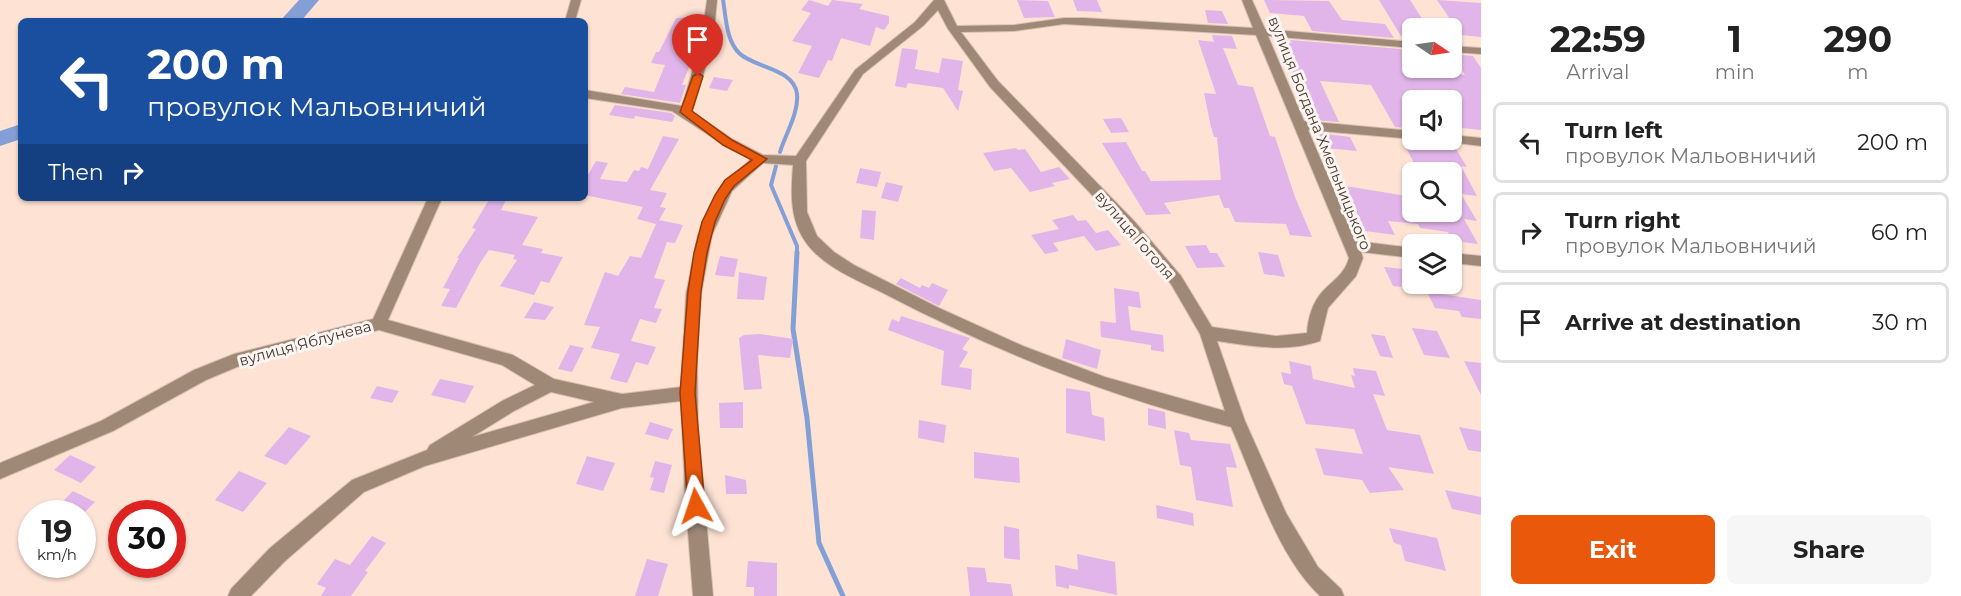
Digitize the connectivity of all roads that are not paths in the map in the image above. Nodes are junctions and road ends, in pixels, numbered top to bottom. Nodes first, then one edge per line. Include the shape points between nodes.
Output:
1 (576, 0) edge
2 (712, 0) edge
3 (1247, 0) edge
4 (939, 2) edge
5 (571, 18) edge
6 (953, 28) junction
7 (1261, 32) junction
8 (1402, 44) edge
9 (1462, 50) edge
10 (1481, 51) edge
11 (588, 94) edge
12 (686, 112) junction
13 (1300, 125) junction
14 (1402, 134) edge
15 (1462, 140) edge
16 (1481, 142) edge
17 (761, 159) junction
18 (800, 161) junction
19 (434, 201) edge
20 (1352, 246) junction
21 (1402, 252) edge
22 (1462, 259) edge
23 (1481, 261) edge
24 (379, 324) junction
25 (1207, 333) junction
26 (550, 385) junction
27 (687, 393) junction
28 (622, 401) junction
29 (1237, 421) junction
30 (423, 459) junction
31 (0, 471) edge
32 (1311, 574) junction
33 (237, 596) edge
34 (703, 596) edge
35 (1321, 596) edge
36 (1334, 596) edge

1 - 5 street
2 - 12 street via 707,42
3 - 7 street, вулиця Богдана Хмельницького
4 - 6 street, вулиця Гоголя
4 - 18 street via 919,24 859,72
6 - 7 street via 1014,28 1064,21
6 - 25 street, вулиця Гоголя via 994,84 1170,273
7 - 8 street
7 - 13 street, вулиця Богдана Хмельницького
9 - 10 street
11 - 12 street
12 - 17 street via 728,142
13 - 14 street
13 - 20 street, вулиця Богдана Хмельницького
15 - 16 street
17 - 18 street
17 - 27 street via 729,183 709,222 694,291
18 - 29 street via 799,215 812,239 832,258 939,316 1022,354 1145,396
19 - 24 street
20 - 21 street
20 - 25 street, вулиця Богдана Хмельницького via 1355,268 1323,302 1314,337 1286,342
22 - 23 street
24 - 26 street, вулиця Яблунева via 507,360
24 - 31 street, вулиця Яблунева via 240,358 200,375 107,426
25 - 29 street, вулиця Гоголя
26 - 28 street, вулиця Яблунева
26 - 30 street via 474,425
27 - 28 street
27 - 34 street
28 - 30 street
29 - 32 street, вулиця Гоголя via 1280,519
30 - 33 street via 358,486 277,555
32 - 35 street
32 - 36 street, вулиця Гоголя

